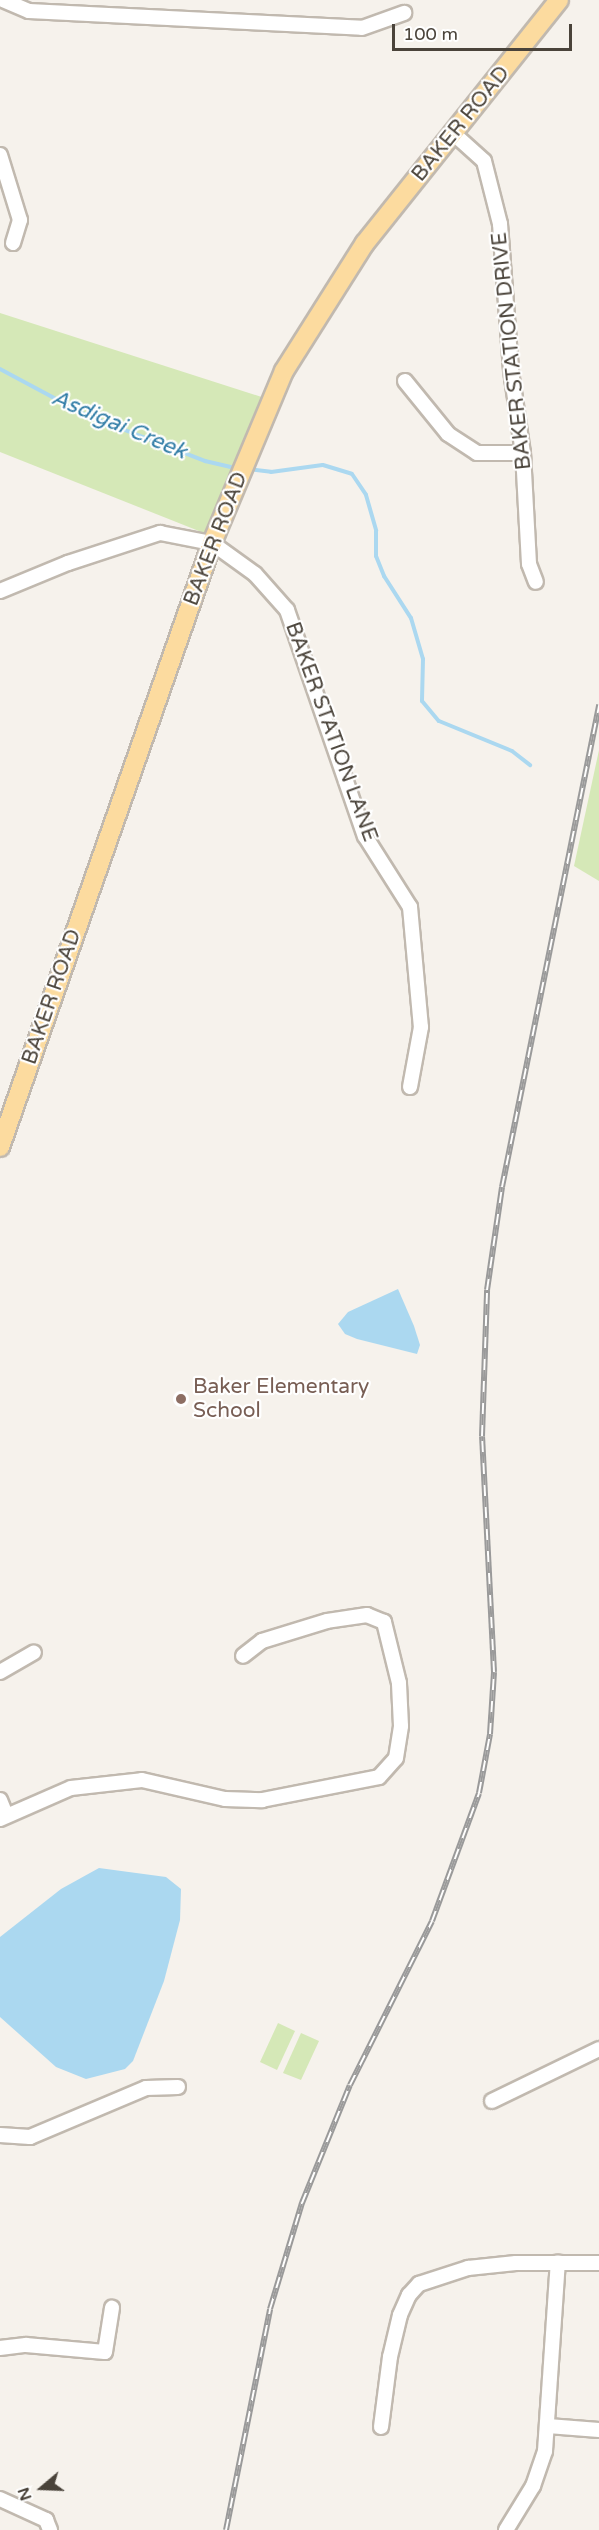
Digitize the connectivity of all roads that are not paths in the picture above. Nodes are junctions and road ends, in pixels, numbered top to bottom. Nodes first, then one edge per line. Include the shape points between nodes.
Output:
1 (3, 0) edge
2 (560, 0) edge
3 (404, 14) dead end
4 (454, 134) junction
5 (0, 155) edge
6 (13, 243) dead end
7 (405, 381) dead end
8 (523, 453) junction
9 (212, 543) junction
10 (536, 582) dead end
11 (0, 591) edge
12 (410, 1087) dead end
13 (0, 1147) edge
14 (34, 1652) dead end
15 (243, 1656) dead end
16 (0, 1672) edge
17 (0, 1800) edge
18 (3, 1817) edge
19 (599, 2049) edge
20 (178, 2087) dead end
21 (492, 2101) dead end
22 (0, 2135) edge
23 (558, 2262) junction
24 (599, 2263) edge
25 (112, 2308) dead end
26 (0, 2348) edge
27 (548, 2426) junction
28 (381, 2427) dead end
29 (599, 2430) edge
30 (0, 2499) edge
31 (50, 2530) edge
32 (506, 2530) edge

1 - 3 street via 28,11 362,28
2 - 4 main road, BAKER ROAD
4 - 8 street, BAKER STATION DRIVE via 484,161 491,180 500,225 511,371
4 - 9 main road, BAKER ROAD via 344,271 284,371
5 - 6 street via 20,220
7 - 8 street via 448,434 477,453
8 - 10 street, BAKER STATION DRIVE via 529,564
9 - 11 street via 160,533 68,563
9 - 12 street, BAKER STATION LANE via 255,574 287,610 365,836 410,907 421,1027
9 - 13 main road, BAKER ROAD
14 - 16 street
15 - 18 street via 262,1641 327,1621 367,1615 384,1622 399,1683 401,1726 396,1758 379,1777 262,1800 225,1799 142,1780 71,1788
17 - 18 street
19 - 21 street
20 - 22 street via 146,2088 30,2137
23 - 24 street
23 - 27 street
23 - 28 street via 468,2268 419,2284 400,2314
25 - 26 street via 105,2352 26,2345
27 - 29 street
27 - 32 street via 545,2451 533,2486
30 - 31 street via 46,2520

